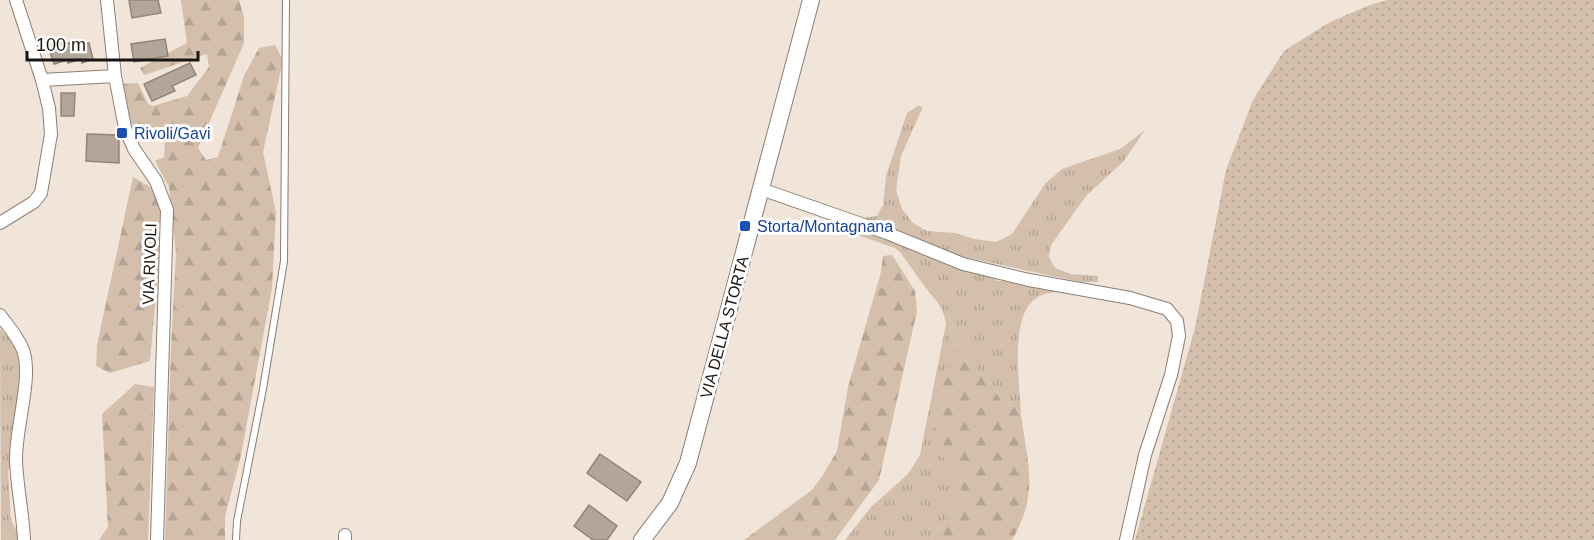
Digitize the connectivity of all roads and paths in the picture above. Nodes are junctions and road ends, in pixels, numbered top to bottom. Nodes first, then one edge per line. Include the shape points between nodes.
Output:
1 (16, 0) edge
2 (107, 0) edge
3 (286, 0) edge
4 (811, 0) edge
5 (115, 76) junction
6 (42, 80) junction
7 (760, 189) junction
8 (0, 223) edge
9 (0, 315) edge
10 (24, 540) edge
11 (157, 540) edge
12 (236, 540) edge
13 (642, 540) edge
14 (1126, 540) edge

1 - 6 street
2 - 5 street, VIA RIVOLI
3 - 12 lane via 284,261
4 - 7 main road, VIA DELLA STORTA
5 - 6 street
5 - 11 street, VIA RIVOLI via 129,140 156,181 166,210
6 - 8 street via 51,134 40,193 34,202
7 - 13 main road, VIA DELLA STORTA via 688,463 670,503
7 - 14 street via 963,264 1167,309 1177,321 1179,336 1171,375 1144,455
9 - 10 street via 18,340 26,362 16,462

